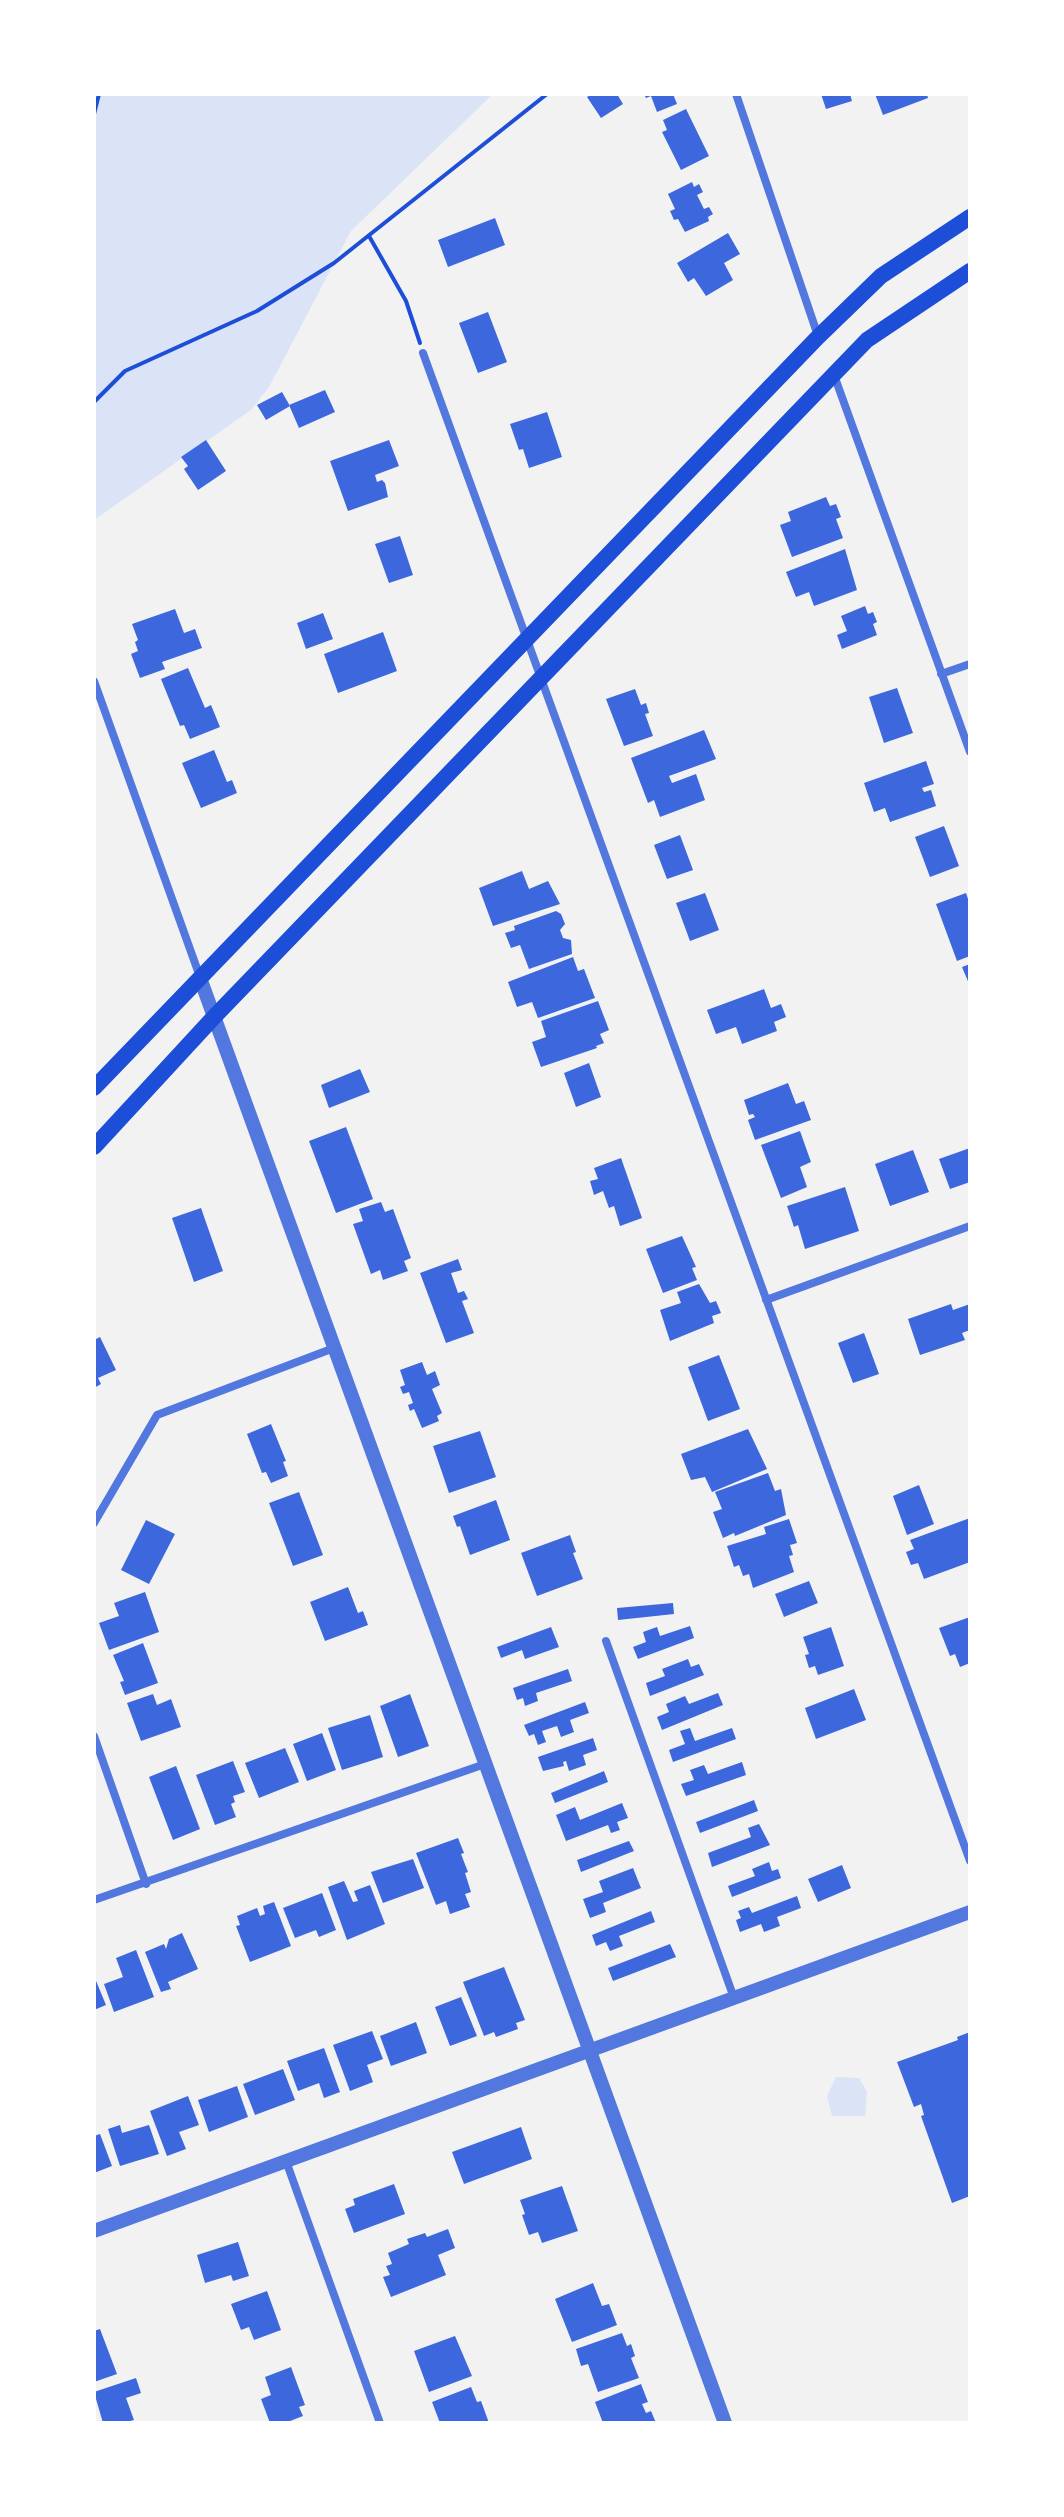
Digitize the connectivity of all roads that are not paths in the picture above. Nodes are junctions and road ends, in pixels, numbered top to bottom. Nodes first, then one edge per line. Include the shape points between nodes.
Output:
1 (736, 94) edge
2 (970, 217) edge
3 (970, 271) edge
4 (818, 337) junction
5 (423, 353) road end
6 (834, 375) junction
7 (527, 639) junction
8 (970, 664) edge
9 (941, 674) junction
10 (541, 679) junction
11 (94, 681) edge
12 (970, 752) edge
13 (200, 978) junction
14 (214, 1017) junction
15 (94, 1088) edge
16 (94, 1147) edge
17 (970, 1226) edge
18 (766, 1300) junction
19 (334, 1348) junction
20 (94, 1523) edge
21 (606, 1641) dead end
22 (94, 1736) edge
23 (485, 1764) junction
24 (970, 1861) edge
25 (146, 1884) junction
26 (94, 1900) edge
27 (970, 1912) edge
28 (734, 1998) junction
29 (588, 2051) junction
30 (286, 2161) junction
31 (94, 2231) edge
32 (380, 2423) edge
33 (725, 2423) edge

1 - 4 street
2 - 4 main road via 881,276
3 - 6 main road via 867,340
4 - 7 main road
5 - 7 street
6 - 9 street
6 - 10 main road
7 - 10 street
7 - 13 main road
8 - 9 street
9 - 12 street
10 - 14 main road
10 - 18 street
11 - 13 street
13 - 14 street
13 - 15 main road
14 - 16 main road
14 - 19 street
17 - 18 street
18 - 24 street
19 - 20 street via 157,1415
19 - 23 street
21 - 28 street
22 - 25 street
23 - 25 street
23 - 29 street
25 - 26 street
27 - 28 street
28 - 29 street
29 - 30 street
29 - 33 street
30 - 31 street
30 - 32 street

